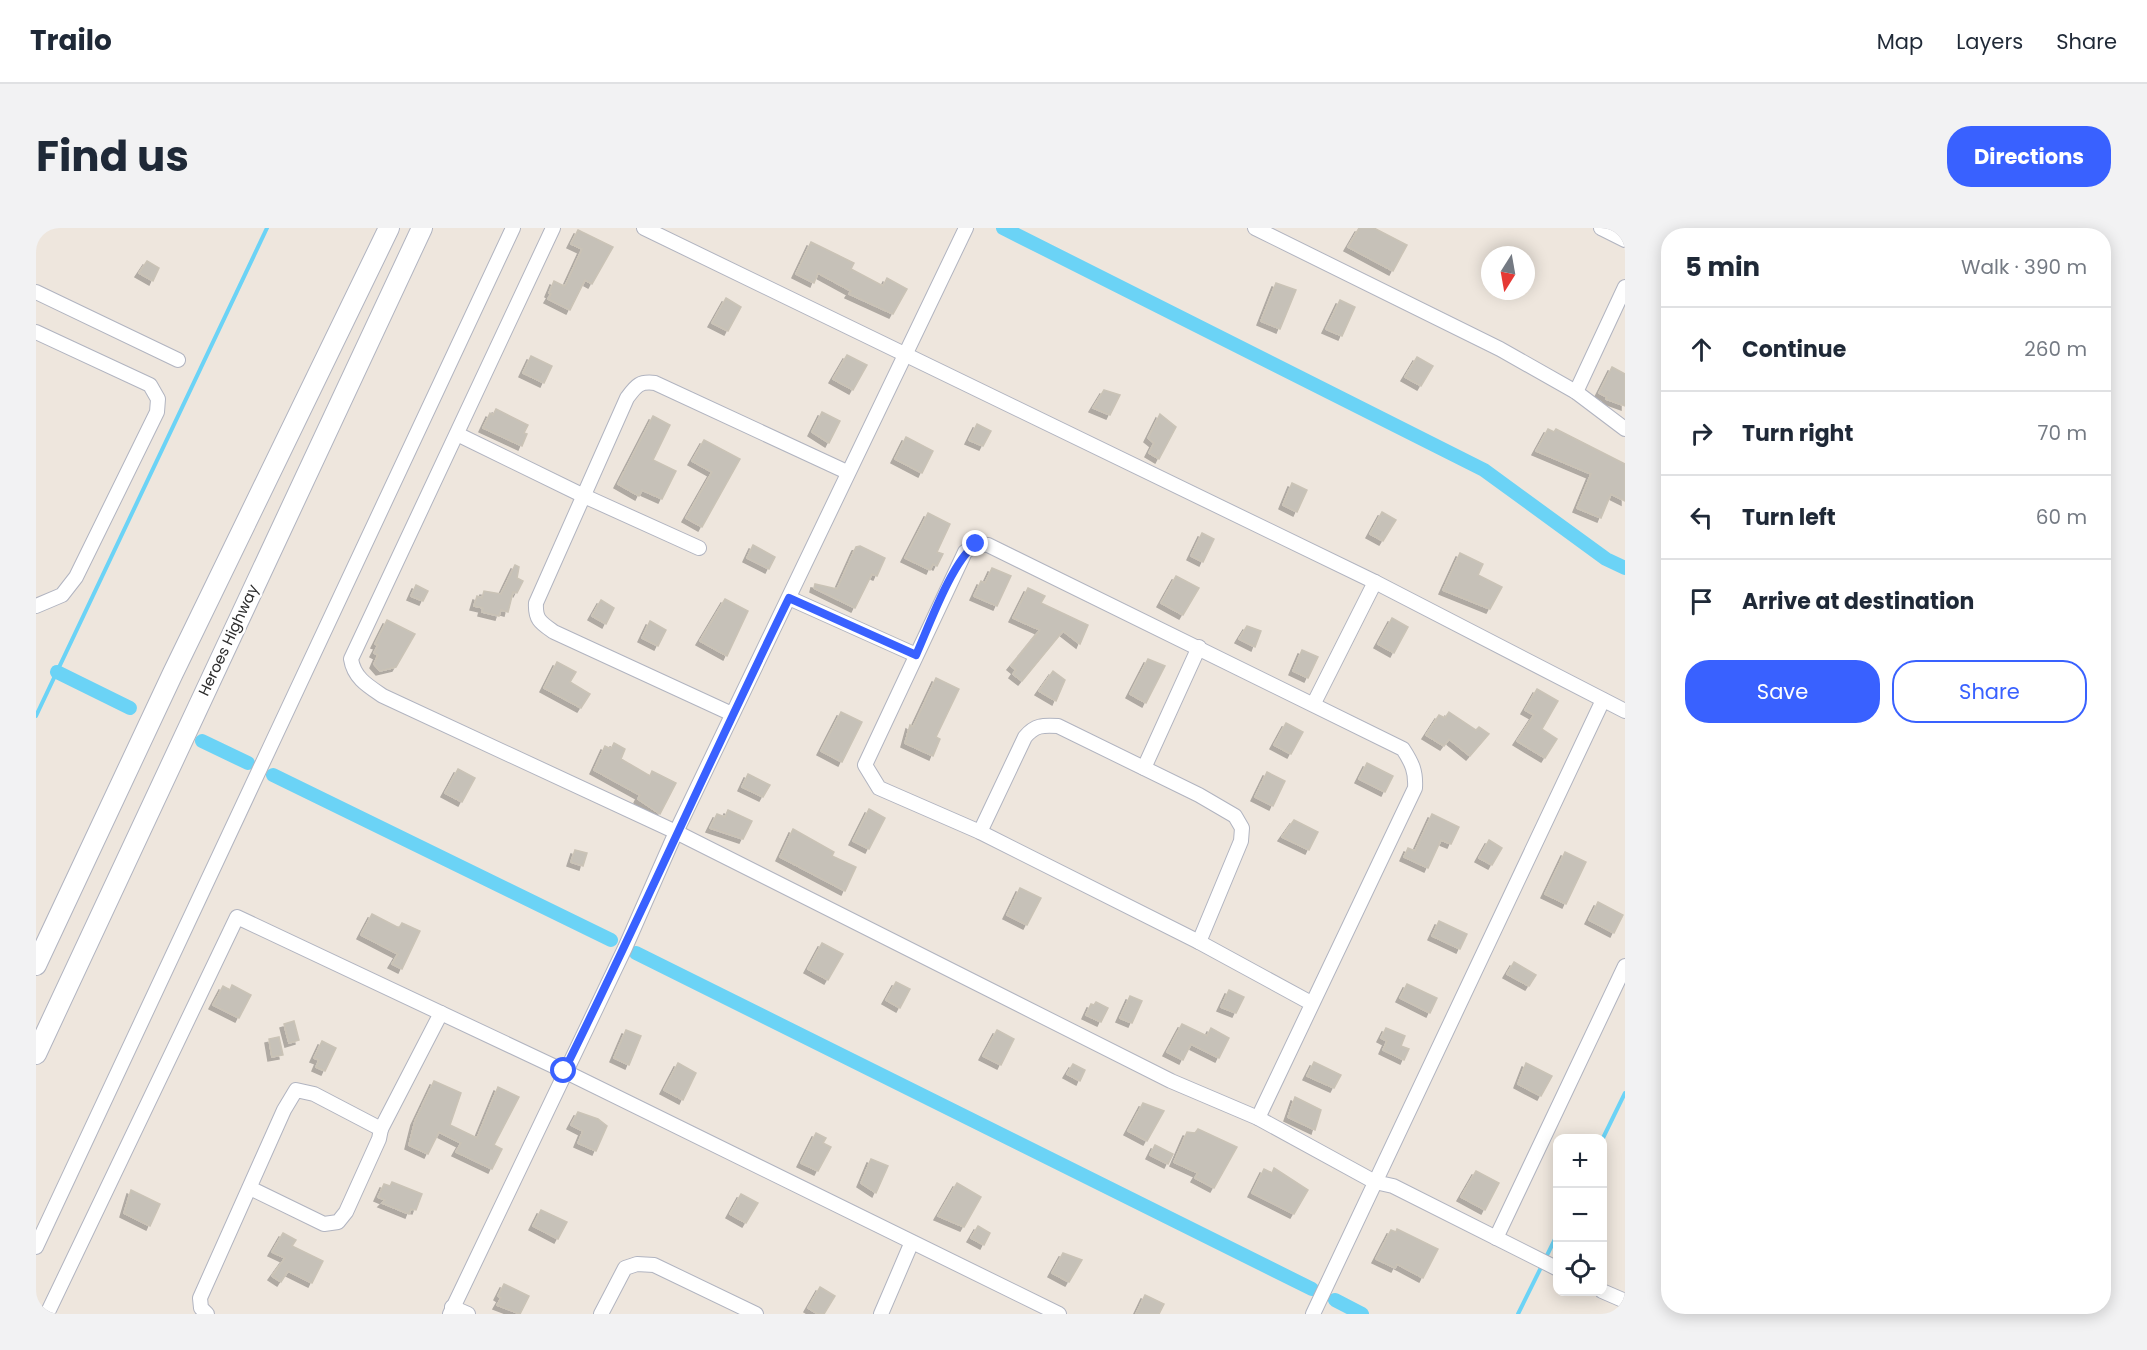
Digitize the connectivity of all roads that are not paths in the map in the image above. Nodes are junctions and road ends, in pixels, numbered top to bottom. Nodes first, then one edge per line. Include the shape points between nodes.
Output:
1 (389, 228) edge
2 (422, 228) edge
3 (513, 228) edge
4 (554, 228) edge
5 (644, 228) edge
6 (966, 228) edge
7 (1255, 228) edge
8 (1601, 228) edge
9 (1625, 240) edge
10 (1625, 287) edge
11 (36, 292) edge
12 (36, 332) edge
13 (904, 356) junction
14 (178, 360) dead end
15 (1575, 392) junction
16 (1625, 429) edge
17 (457, 434) junction
18 (848, 472) junction
19 (584, 496) junction
20 (699, 548) dead end
21 (1375, 582) junction
22 (789, 598) junction
23 (36, 606) edge
24 (1198, 647) junction
25 (916, 655) junction
26 (1603, 700) junction
27 (1314, 704) junction
28 (1625, 711) edge
29 (732, 714) junction
30 (1144, 768) junction
31 (676, 832) junction
32 (980, 832) junction
33 (1198, 942) junction
34 (36, 965) edge
35 (1625, 966) edge
36 (1311, 1003) junction
37 (441, 1013) junction
38 (36, 1054) edge
39 (564, 1071) junction
40 (1258, 1118) junction
41 (381, 1129) junction
42 (1375, 1182) junction
43 (250, 1188) junction
44 (1496, 1238) junction
45 (912, 1244) junction
46 (36, 1246) edge
47 (1553, 1267) edge
48 (1607, 1293) edge
49 (1625, 1302) edge
50 (451, 1311) edge
51 (47, 1314) edge
52 (207, 1314) edge
53 (468, 1314) edge
54 (601, 1314) edge
55 (756, 1314) edge
56 (881, 1314) edge
57 (1059, 1314) edge
58 (1312, 1314) edge

1 - 34 main road via 173,672
2 - 38 main road, Heroes Highway
3 - 46 street
4 - 17 street
5 - 13 street
6 - 13 street
7 - 15 street via 1500,349
8 - 9 street
10 - 15 street
11 - 14 street
12 - 23 street via 150,386 158,399 157,412 76,577 62,595
13 - 18 street
13 - 21 street
15 - 16 street
17 - 19 street
17 - 31 street via 351,659 353,669 364,684 383,696
18 - 19 street via 644,381 627,398
18 - 22 street
19 - 20 street
19 - 29 street via 536,603 540,623
21 - 26 street
21 - 27 street
22 - 25 street
22 - 29 street
24 - 25 street via 988,545 976,544 965,552
24 - 27 street
24 - 30 street
25 - 32 street via 866,765 879,788
26 - 28 street
26 - 42 street
27 - 36 street via 1403,749 1416,775 1415,788
29 - 31 street
30 - 32 street via 1058,726 1044,724 1025,737
30 - 33 street via 1235,816 1242,828 1241,841
31 - 39 street via 625,948
31 - 40 street via 1170,1081
32 - 33 street
33 - 36 street
35 - 44 street
36 - 40 street
37 - 39 street
37 - 41 street
37 - 51 street via 237,917
39 - 45 street
39 - 50 street
40 - 42 street
41 - 43 street via 346,1212 338,1222 324,1224
41 - 43 street via 314,1094 296,1090
42 - 44 street via 1393,1186
42 - 58 street
43 - 52 street via 200,1298 201,1308
44 - 47 street
45 - 56 street
45 - 57 street
48 - 49 street
50 - 53 street
54 - 55 street via 625,1268 637,1264 654,1265

